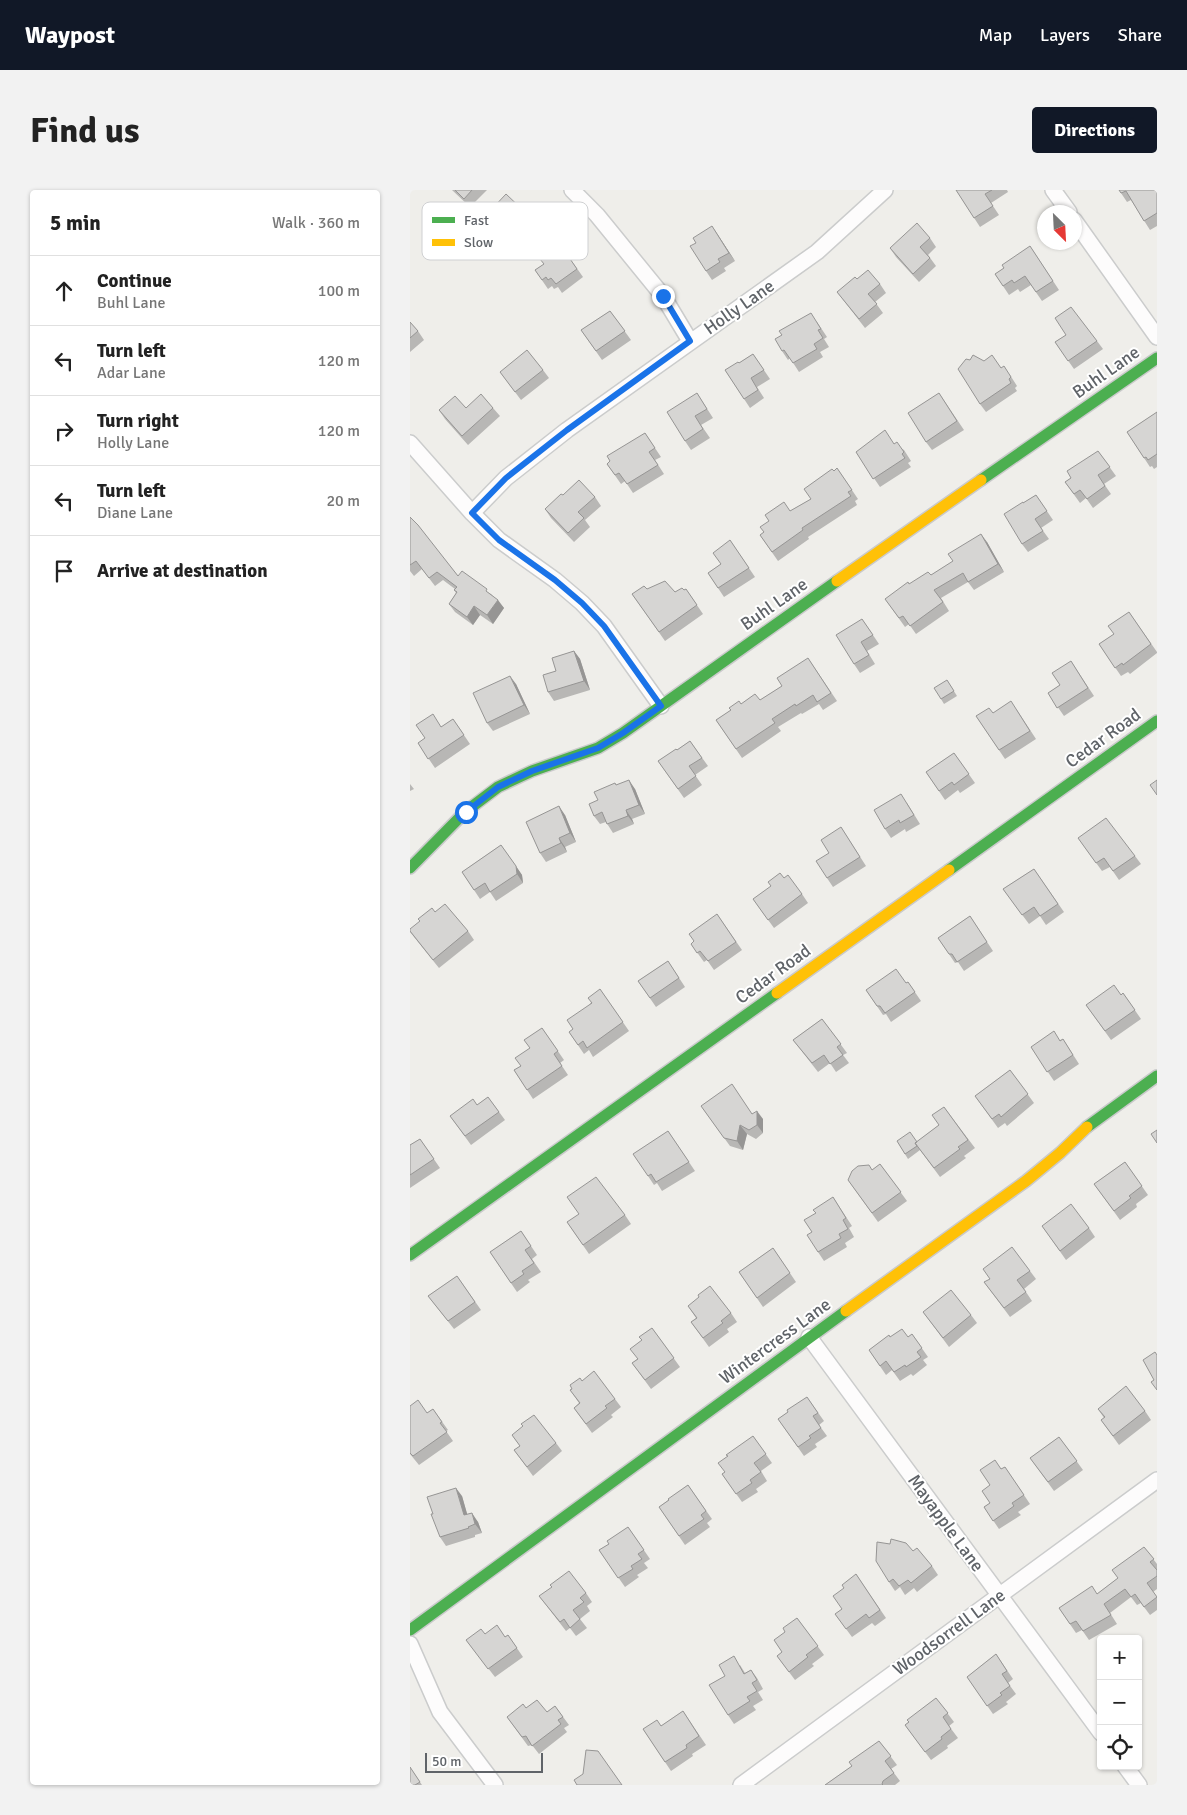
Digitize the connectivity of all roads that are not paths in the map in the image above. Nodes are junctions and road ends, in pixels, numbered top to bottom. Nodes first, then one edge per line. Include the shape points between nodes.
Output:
1 (572, 190) edge
2 (885, 190) edge
3 (1053, 190) edge
4 (584, 202) edge
5 (1064, 205) edge
6 (588, 206) edge
7 (1082, 231) edge
8 (1157, 337) edge
9 (690, 341) junction
10 (1157, 358) edge
11 (410, 443) edge
12 (472, 513) junction
13 (661, 706) junction
14 (1157, 721) edge
15 (410, 868) edge
16 (1157, 1076) edge
17 (410, 1255) edge
18 (809, 1337) junction
19 (1157, 1480) edge
20 (999, 1596) junction
21 (410, 1630) edge
22 (410, 1644) edge
23 (1097, 1728) edge
24 (1128, 1770) edge
25 (495, 1785) edge
26 (741, 1785) edge
27 (1139, 1785) edge

1 - 4 street
2 - 9 street, Holly Lane via 816,252
3 - 5 street
6 - 9 street via 663,296
7 - 8 street
9 - 12 street, Holly Lane via 506,478
10 - 13 street, Buhl Lane
11 - 12 street
12 - 13 street via 499,540 582,603 604,626
13 - 15 street, Buhl Lane via 598,748 532,771 498,787 466,812
14 - 17 street, Cedar Road
16 - 18 street, Wintercress Lane via 1090,1124 1026,1181
18 - 20 street, Mayapple Lane
18 - 21 street, Wintercress Lane
19 - 20 street, Woodsorrell Lane
20 - 23 street, Mayapple Lane
20 - 26 street, Woodsorrell Lane
22 - 25 street via 440,1712
24 - 27 street

